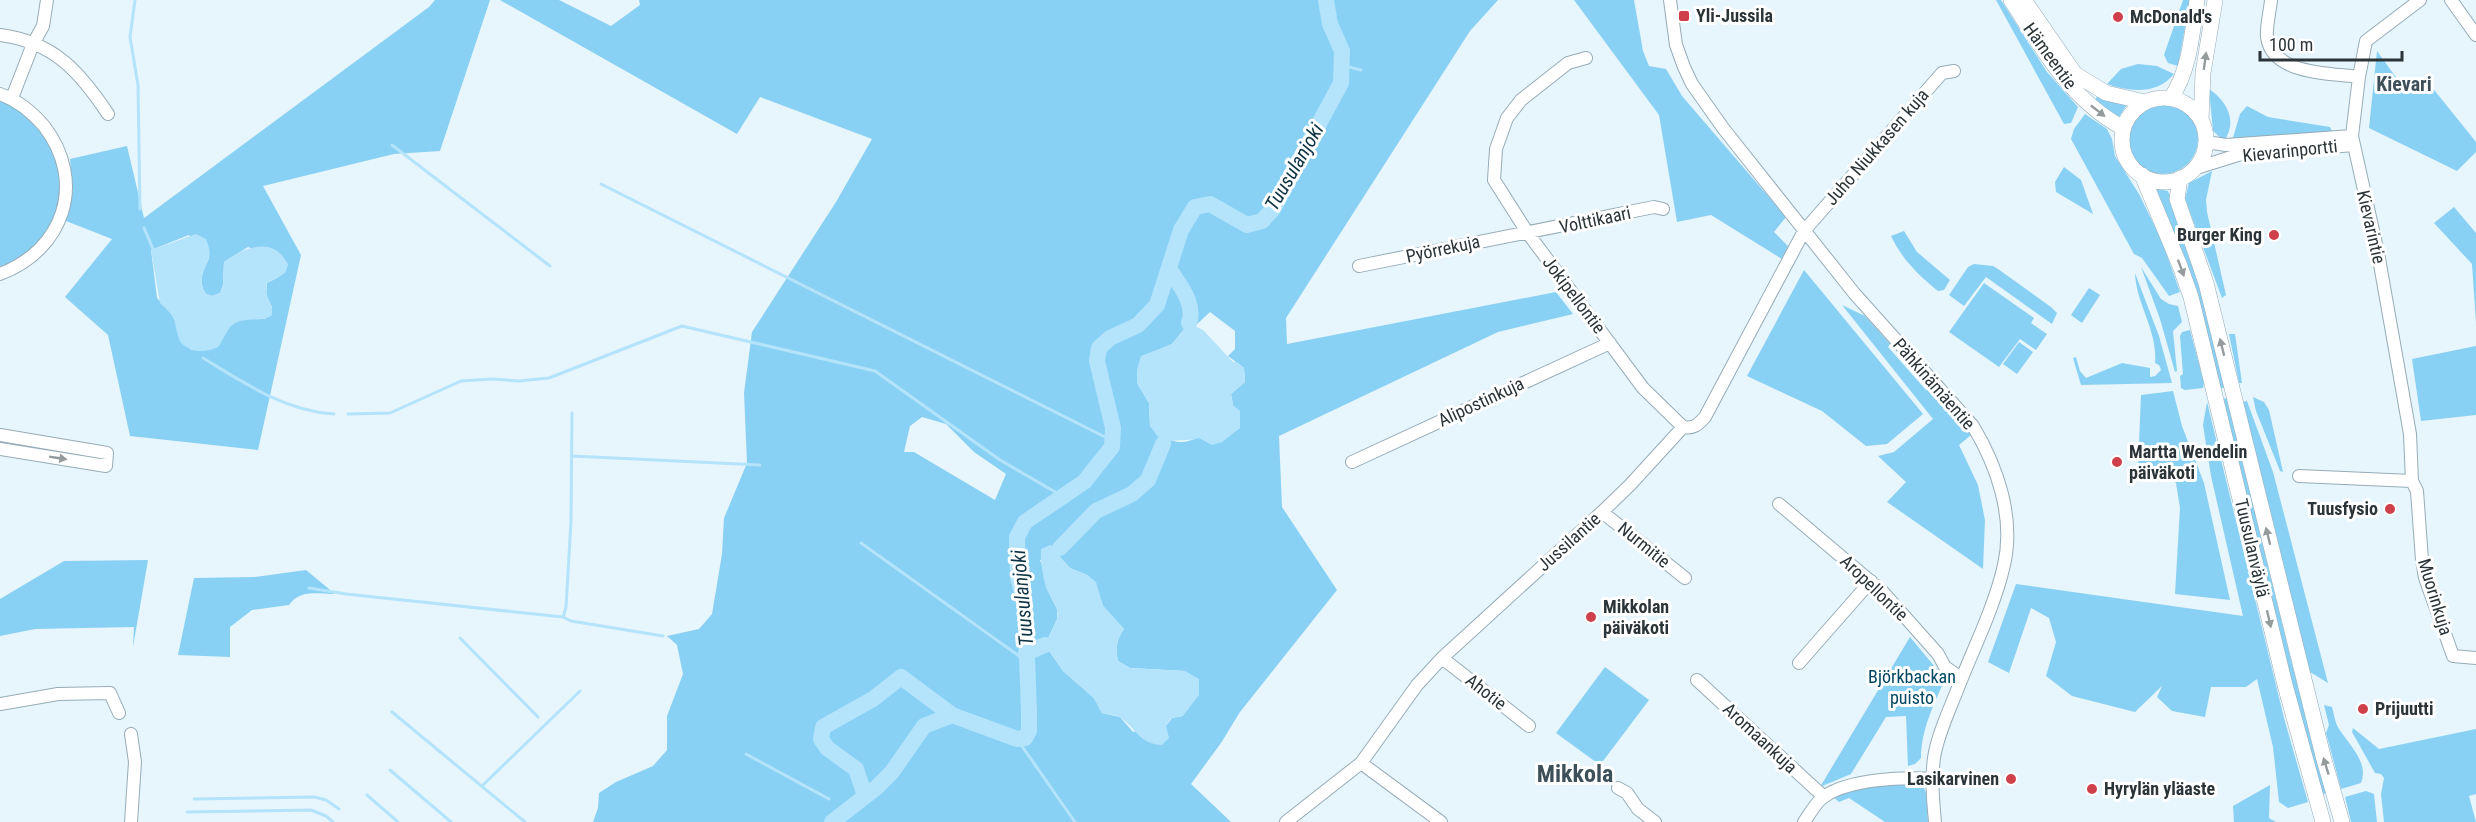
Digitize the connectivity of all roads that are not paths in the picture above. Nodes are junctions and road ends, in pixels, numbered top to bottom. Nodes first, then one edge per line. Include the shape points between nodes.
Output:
1 (47, 0) edge
2 (1670, 0) edge
3 (2011, 0) edge
4 (2024, 0) edge
5 (2197, 0) edge
6 (2215, 0) edge
7 (2271, 0) edge
8 (2420, 0) edge
9 (2451, 0) edge
10 (0, 35) edge
11 (2476, 35) edge
12 (33, 44) junction
13 (1586, 58) dead end
14 (1954, 71) dead end
15 (2359, 77) junction
16 (6, 96) edge
17 (2171, 98) junction
18 (2145, 102) junction
19 (108, 114) dead end
20 (2201, 120) junction
21 (2123, 128) junction
22 (2353, 141) junction
23 (2205, 142) junction
24 (2193, 169) junction
25 (2142, 175) junction
26 (2180, 178) junction
27 (1663, 209) dead end
28 (1804, 231) junction
29 (1527, 232) junction
30 (1359, 266) dead end
31 (0, 274) edge
32 (1610, 343) junction
33 (1683, 427) junction
34 (0, 435) edge
35 (0, 449) edge
36 (1352, 462) dead end
37 (2299, 476) dead end
38 (2412, 481) junction
39 (1779, 504) dead end
40 (1602, 512) junction
41 (1685, 578) dead end
42 (1871, 580) junction
43 (1442, 658) junction
44 (2476, 658) edge
45 (1799, 663) dead end
46 (1962, 678) junction
47 (1697, 680) dead end
48 (0, 704) edge
49 (119, 713) dead end
50 (1529, 726) dead end
51 (131, 734) dead end
52 (1361, 763) junction
53 (1932, 779) junction
54 (1618, 788) dead end
55 (1823, 796) junction
56 (130, 822) edge
57 (1287, 822) edge
58 (1441, 822) edge
59 (1655, 822) edge
60 (1804, 822) edge
61 (1935, 822) edge
62 (2323, 822) edge
63 (2343, 822) edge

1 - 12 street via 43,26
2 - 28 street, Pähkinämäentie via 1676,45 1692,84
3 -> 21 main road, Hämeentie via 2061,77
4 - 18 main road, Hämeentie via 2075,74 2106,93
5 - 17 main road via 2182,80
20 -> 6 main road via 2203,73
7 - 15 street via 2267,38 2285,64
8 - 15 street, Kievarintie via 2367,41
9 - 11 street
10 - 12 street
12 - 16 street
12 - 19 street via 76,70
13 - 29 street, Jokipellontie via 1568,63 1521,100 1507,118 1496,149 1494,180
14 - 28 street, Juho Niukkasen kuja via 1942,73
15 - 22 street, Kievarintie
16 - 31 street via 38,118 53,138 64,162 67,188 63,213 39,251 19,267
17 - 18 main road
17 - 20 main road via 2185,104
18 - 21 main road via 2130,114
20 - 23 main road
21 - 25 main road via 2126,158
22 - 23 street, Kievarinportti via 2226,145
22 - 24 street, Kievarinportti via 2241,154
22 - 38 street, Kievarintie via 2378,253 2410,434
23 - 24 main road
24 - 26 main road
25 - 26 main road via 2164,181
25 -> 62 main road, Tuusulanväylä via 2191,297 2285,685
63 -> 26 main road, Tuusulanväylä via 2323,756 2206,284 2177,199
27 - 29 street, Volttikaari via 1654,207
28 - 33 street, Jussilantie via 1705,417 1699,424
28 - 46 street, Pähkinämäentie via 1973,426 1998,476 2005,507 2005,563
29 - 30 street, Pyörrekuja
29 - 32 street, Jokipellontie
32 - 33 street, Jokipellontie via 1643,388
32 - 36 street, Alipostinkuja
33 - 40 street, Jussilantie
35 -> 34 street via 106,466 107,453
37 - 38 street
38 - 44 street, Muorinkuja via 2417,490 2425,578 2453,656
39 - 42 street, Aropellontie
40 - 41 street, Nurmitie
40 - 43 street, Jussilantie
42 - 45 street
42 - 46 street, Aropellontie via 1938,654 1945,667
43 - 50 street, Ahotie
43 - 52 street, Jussilantie via 1417,685
46 - 53 street, Pähkinämäentie via 1935,756
47 - 55 street, Aromaankuja
48 - 49 street via 52,695 110,693
51 - 56 street via 135,762
52 - 57 street, Jussilantie
52 - 58 street
53 - 55 street via 1864,783
53 - 61 street, Pähkinämäentie
54 - 59 street
55 - 60 street

